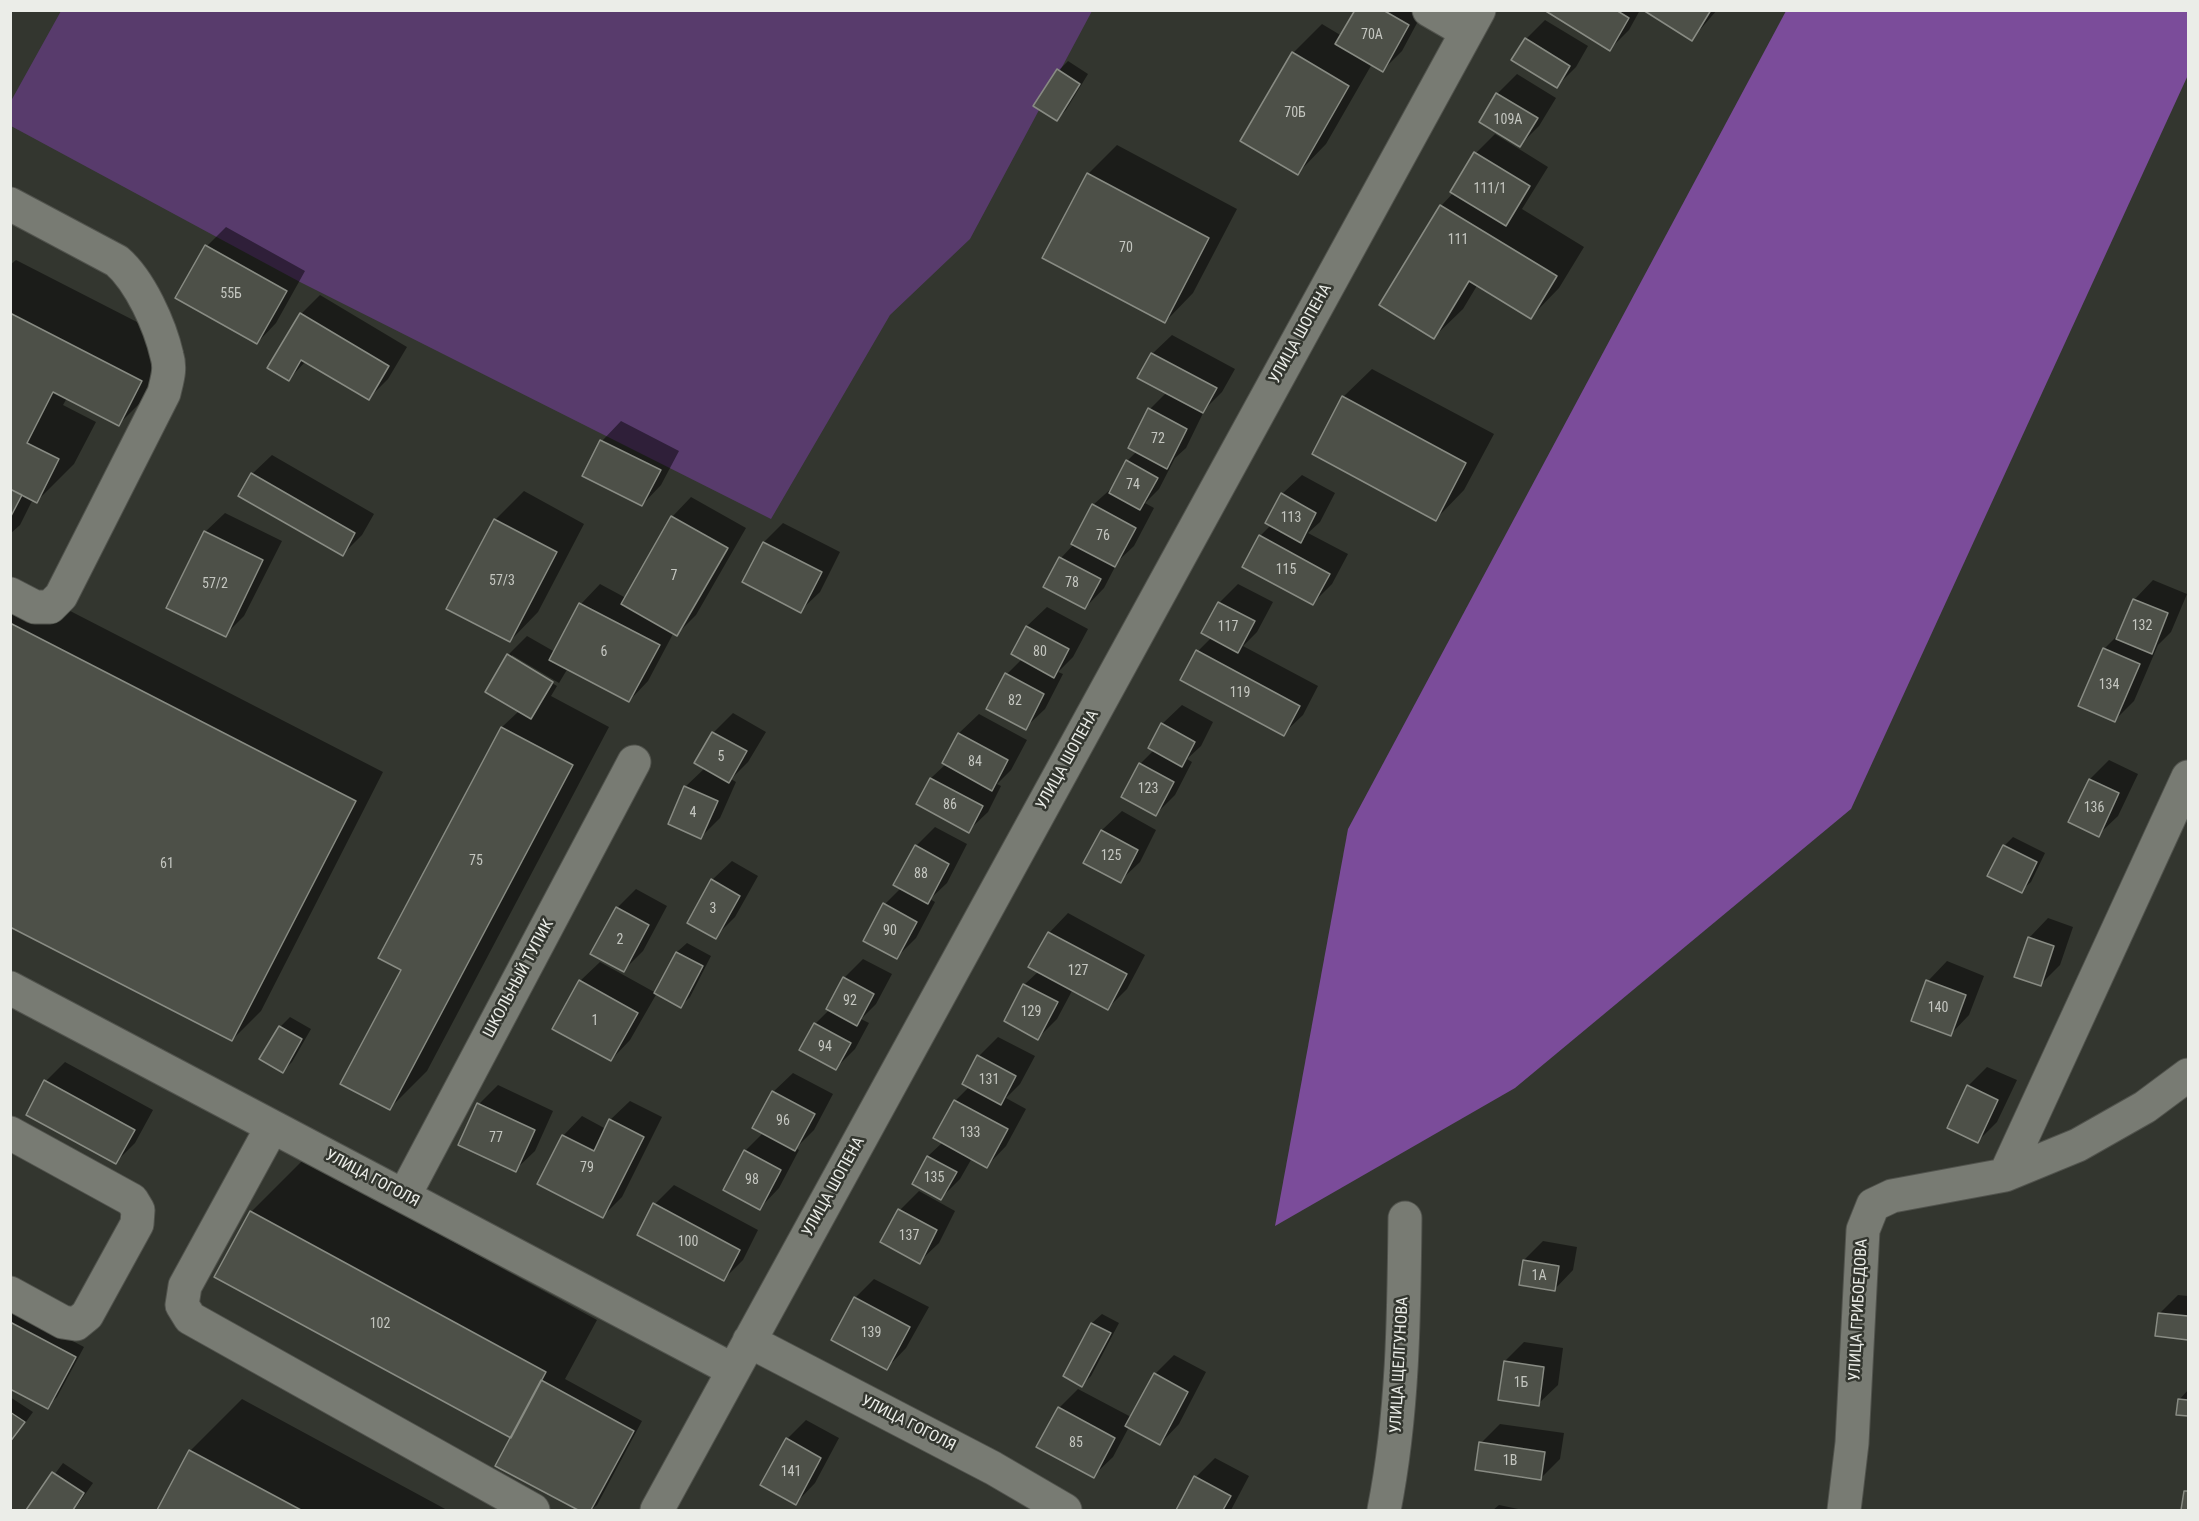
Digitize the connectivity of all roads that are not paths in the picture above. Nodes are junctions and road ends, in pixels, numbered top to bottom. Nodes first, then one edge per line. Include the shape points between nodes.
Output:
1 (1429, 10) edge
2 (1473, 21) edge
3 (10, 204) edge
4 (10, 594) edge
5 (634, 762) dead end
6 (2188, 777) edge
7 (10, 988) edge
8 (2188, 1075) edge
9 (272, 1127) junction
10 (10, 1133) edge
11 (2005, 1175) junction
12 (404, 1196) junction
13 (1405, 1218) dead end
14 (10, 1293) edge
15 (749, 1341) junction
16 (733, 1370) junction
17 (533, 1510) edge
18 (657, 1510) edge
19 (1065, 1510) edge
20 (1384, 1510) edge
21 (1844, 1510) edge

1 - 2 street
2 - 15 street, УЛИЦА ШОПЕНА
3 - 4 street via 117,261 130,273 141,289 168,356 169,374 164,393 61,596 50,607 35,607
5 - 12 street, ШКОЛЬНЫЙ ТУПИК
6 - 11 street
7 - 9 street, УЛИЦА ГОГОЛЯ
8 - 11 street, УЛИЦА ГРИБОЕДОВА via 2145,1107 2078,1145
9 - 12 street, УЛИЦА ГОГОЛЯ
9 - 17 street via 185,1286 182,1305 190,1318
10 - 14 street via 132,1200 138,1210 137,1224 87,1315 76,1324 63,1322
11 - 21 street, УЛИЦА ГРИБОЕДОВА via 1892,1196 1873,1205 1863,1230 1852,1443
12 - 16 street, УЛИЦА ГОГОЛЯ
13 - 20 street, УЛИЦА ЩЕЛГУНОВА via 1403,1346 1396,1441
15 - 16 street, УЛИЦА ШОПЕНА
15 - 19 street, УЛИЦА ГОГОЛЯ via 993,1468
16 - 18 street, УЛИЦА ШОПЕНА

